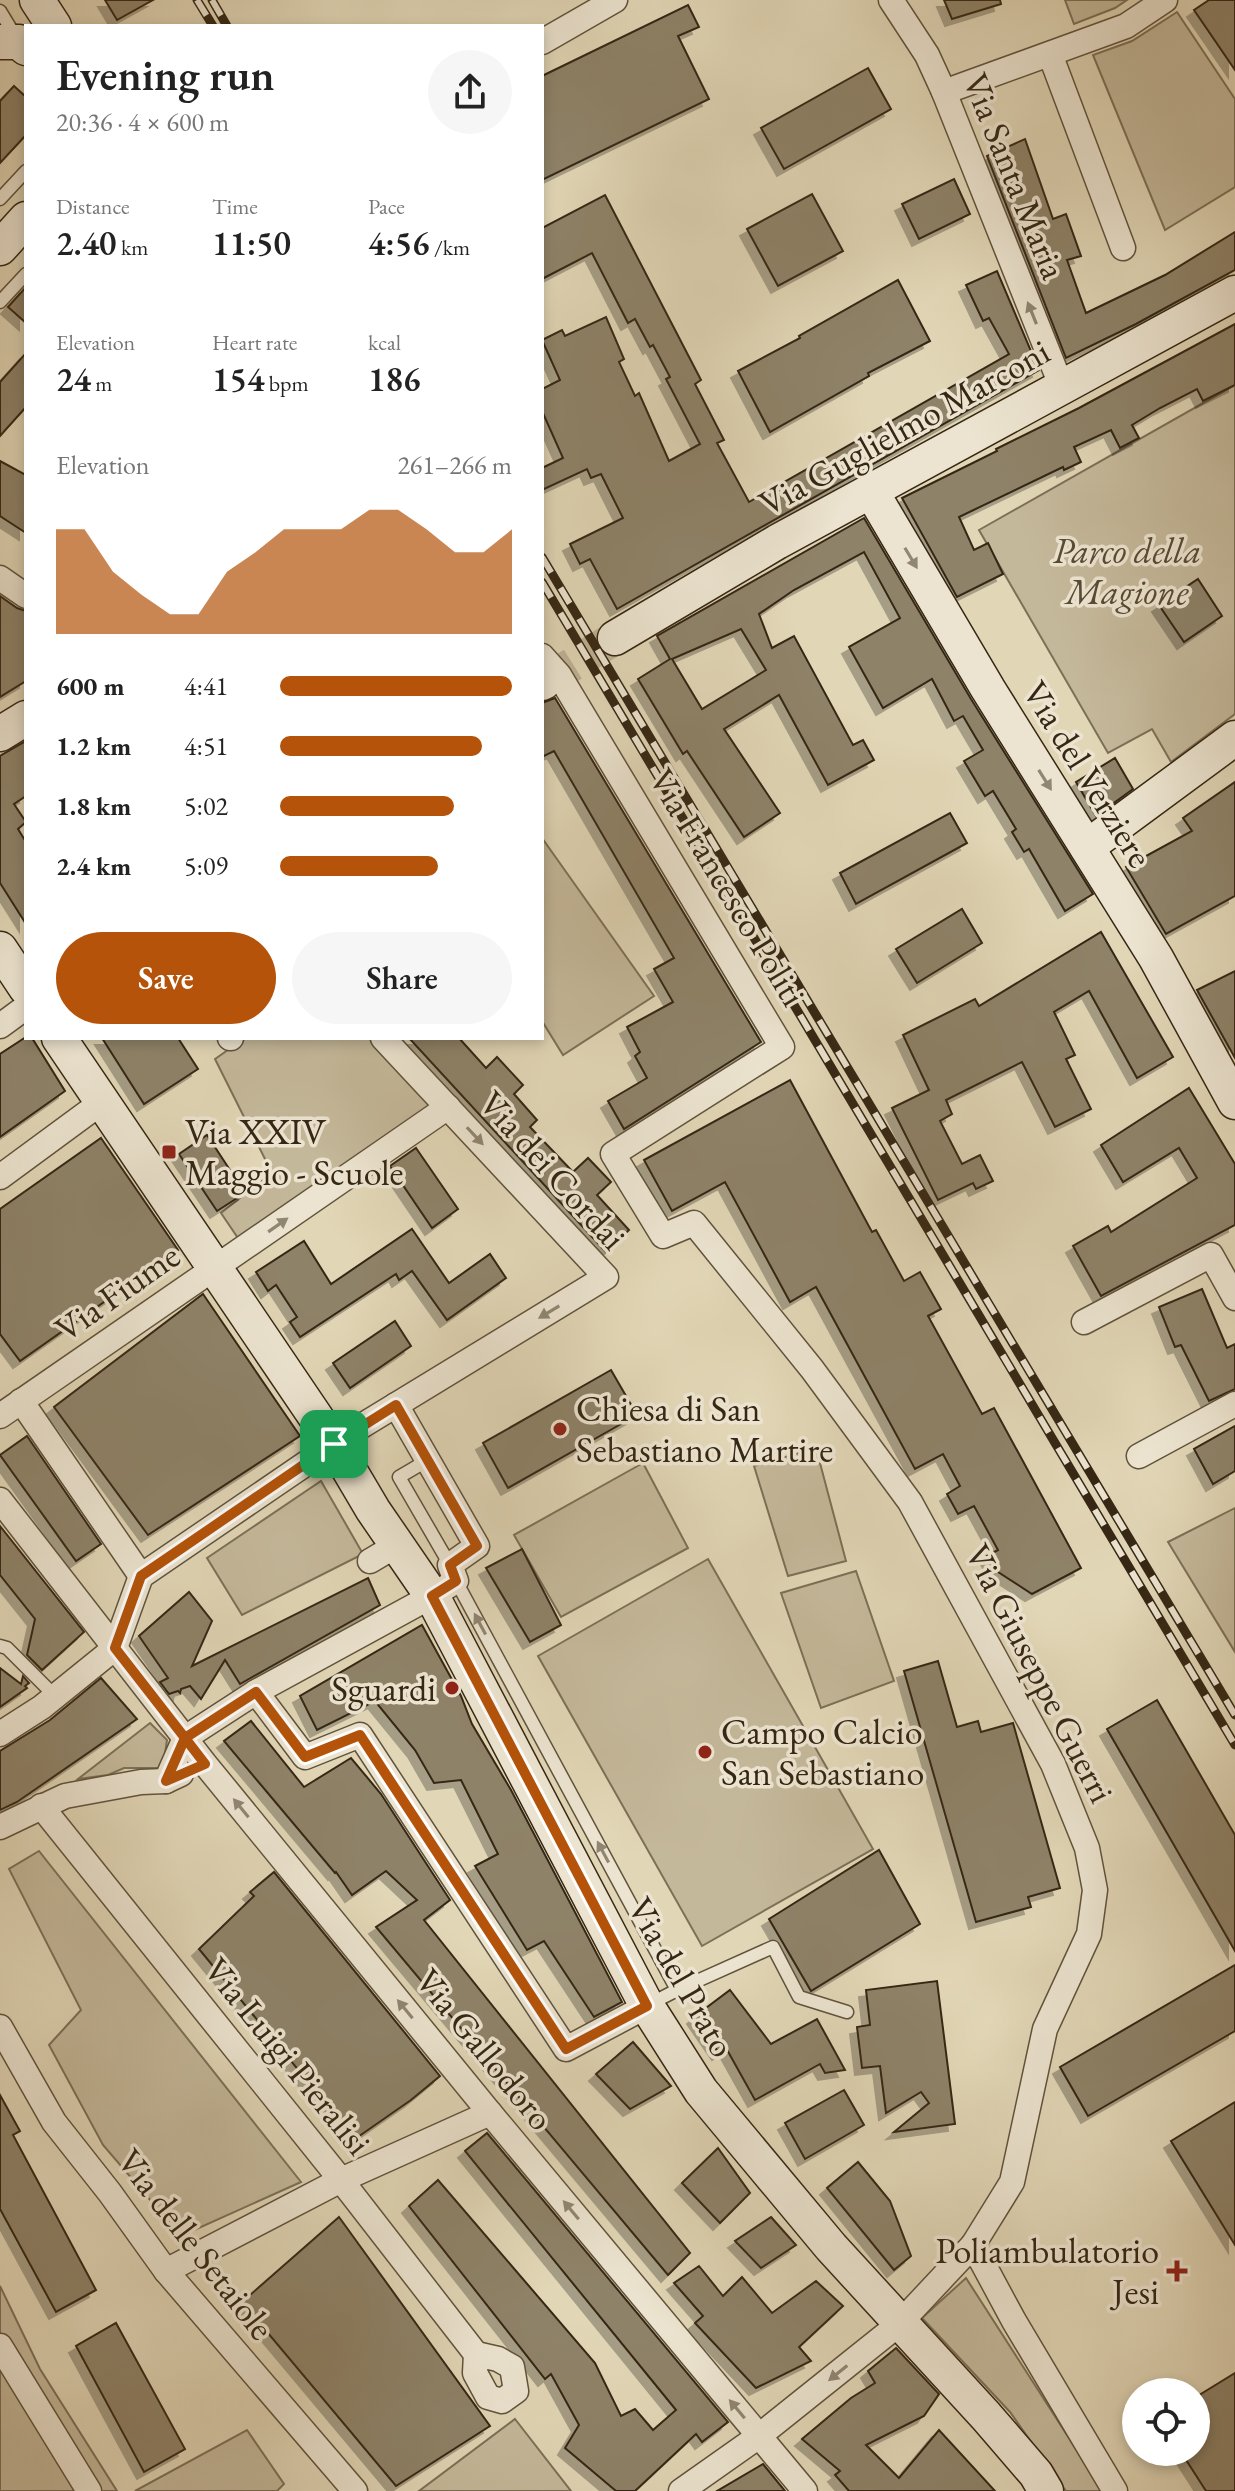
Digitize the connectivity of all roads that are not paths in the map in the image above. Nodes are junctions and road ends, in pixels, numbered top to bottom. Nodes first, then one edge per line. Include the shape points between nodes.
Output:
1 (37, 0) edge
2 (615, 0) edge
3 (891, 0) edge
4 (1165, 0) edge
5 (0, 11) edge
6 (53, 24) edge
7 (544, 41) edge
8 (15, 44) edge
9 (1050, 54) junction
10 (944, 92) junction
11 (24, 173) edge
12 (0, 199) edge
13 (24, 221) edge
14 (0, 248) edge
15 (1123, 248) dead end
16 (24, 276) edge
17 (1235, 293) edge
18 (0, 302) edge
19 (1061, 385) junction
20 (871, 491) junction
21 (0, 578) edge
22 (24, 595) edge
23 (615, 638) tunnel mouth
24 (547, 674) edge
25 (24, 719) edge
26 (0, 734) edge
27 (1235, 738) edge
28 (1087, 847) junction
29 (0, 949) edge
30 (24, 985) edge
31 (24, 1008) edge
32 (0, 1026) edge
33 (60, 1040) edge
34 (385, 1040) edge
35 (102, 1102) junction
36 (1235, 1102) edge
37 (448, 1107) junction
38 (0, 1177) edge
39 (663, 1236) joint
40 (214, 1269) junction
41 (1235, 1298) edge
42 (1084, 1322) dead end
43 (21, 1401) junction
44 (1235, 1404) edge
45 (396, 1405) junction
46 (0, 1416) edge
47 (334, 1444) junction
48 (1139, 1456) dead end
49 (428, 1460) junction
50 (0, 1500) edge
51 (141, 1576) junction
52 (446, 1581) junction
53 (0, 1646) edge
54 (115, 1648) junction
55 (256, 1692) junction
56 (55, 1696) junction
57 (0, 1734) edge
58 (185, 1738) junction
59 (205, 1764) junction
60 (166, 1781) junction
61 (41, 1806) junction
62 (0, 1827) edge
63 (677, 1990) junction
64 (647, 2006) junction
65 (847, 2012) dead end
66 (0, 2027) edge
67 (490, 2113) junction
68 (341, 2180) junction
69 (973, 2245) junction
70 (166, 2271) junction
71 (899, 2324) junction
72 (0, 2346) edge
73 (476, 2354) dead end
74 (759, 2436) junction
75 (89, 2491) edge
76 (355, 2491) edge
77 (681, 2491) edge
78 (805, 2491) edge
79 (1046, 2491) edge
80 (1115, 2491) edge

1 - 6 main road
2 - 7 street
3 - 10 street, Via Santa Maria
4 - 9 street via 1126,26
5 - 8 lane
9 - 10 street
9 - 15 street
19 -> 10 street, Via Santa Maria
11 - 12 lane
13 - 14 main road
16 - 18 lane
17 - 19 main road, Via Guglielmo Marconi
19 - 20 main road, Via Guglielmo Marconi
20 - 23 main road, Via Guglielmo Marconi
20 -> 28 main road, Via del Verziere
21 - 22 street
24 - 39 street, Via Francesco Politi via 782,1047 613,1154
25 - 26 main road
27 - 28 main road
28 - 36 main road, Via del Verziere
29 - 30 main road
31 - 32 street
33 - 35 main road, Via del Prato
34 - 37 street, Via dei Cordai
35 - 38 street
35 - 40 main road, Via del Prato
40 -> 37 street, Via Fiume
37 -> 45 street, Via dei Cordai via 606,1277
39 - 69 street, Via Giuseppe Guerri via 694,1223 910,1502 1053,1764 1087,1848 1095,1890 1089,1934 1045,2029 1012,2182
40 - 43 street, Via Fiume
40 - 47 main road, Via del Prato
41 - 42 street via 1211,1255
43 - 46 street, Via Fiume
43 - 51 street
44 - 48 street
45 - 47 street
45 - 49 street
47 - 51 street
47 - 52 main road, Via del Prato via 384,1553
49 - 52 street via 477,1546
49 - 52 lane via 399,1477
50 - 54 street, Via Gallodoro
51 - 54 street
52 - 55 street
63 -> 52 lane
52 - 64 main road, Via del Prato
53 - 56 lane
54 - 56 street
54 - 58 street, Via Gallodoro
55 - 58 street
55 - 64 street via 305,1757 360,1735 566,2049
56 - 57 street
58 - 59 street, Via Gallodoro
58 - 60 street
59 - 60 street
67 -> 59 street, Via Gallodoro
60 - 61 street via 65,1796
61 - 62 street
61 - 68 street, Via Luigi Pieralisi
63 - 64 lane
63 - 65 lane via 773,1947 799,1997
64 - 71 main road, Via del Prato via 701,2091
66 - 70 street, Via delle Setaiole via 54,2122
67 - 68 street
74 -> 67 street, Via Gallodoro
68 - 70 street
68 - 73 street, Via Luigi Pieralisi
69 - 71 street, Via Giuseppe Guerri
69 - 80 street
70 - 76 street, Via delle Setaiole
71 -> 74 street, Via Giuseppe Guerri
71 - 79 main road, Via del Prato via 986,2416
72 - 75 street
74 - 77 street, Via Giuseppe Guerri
74 - 78 street, Via Gallodoro

